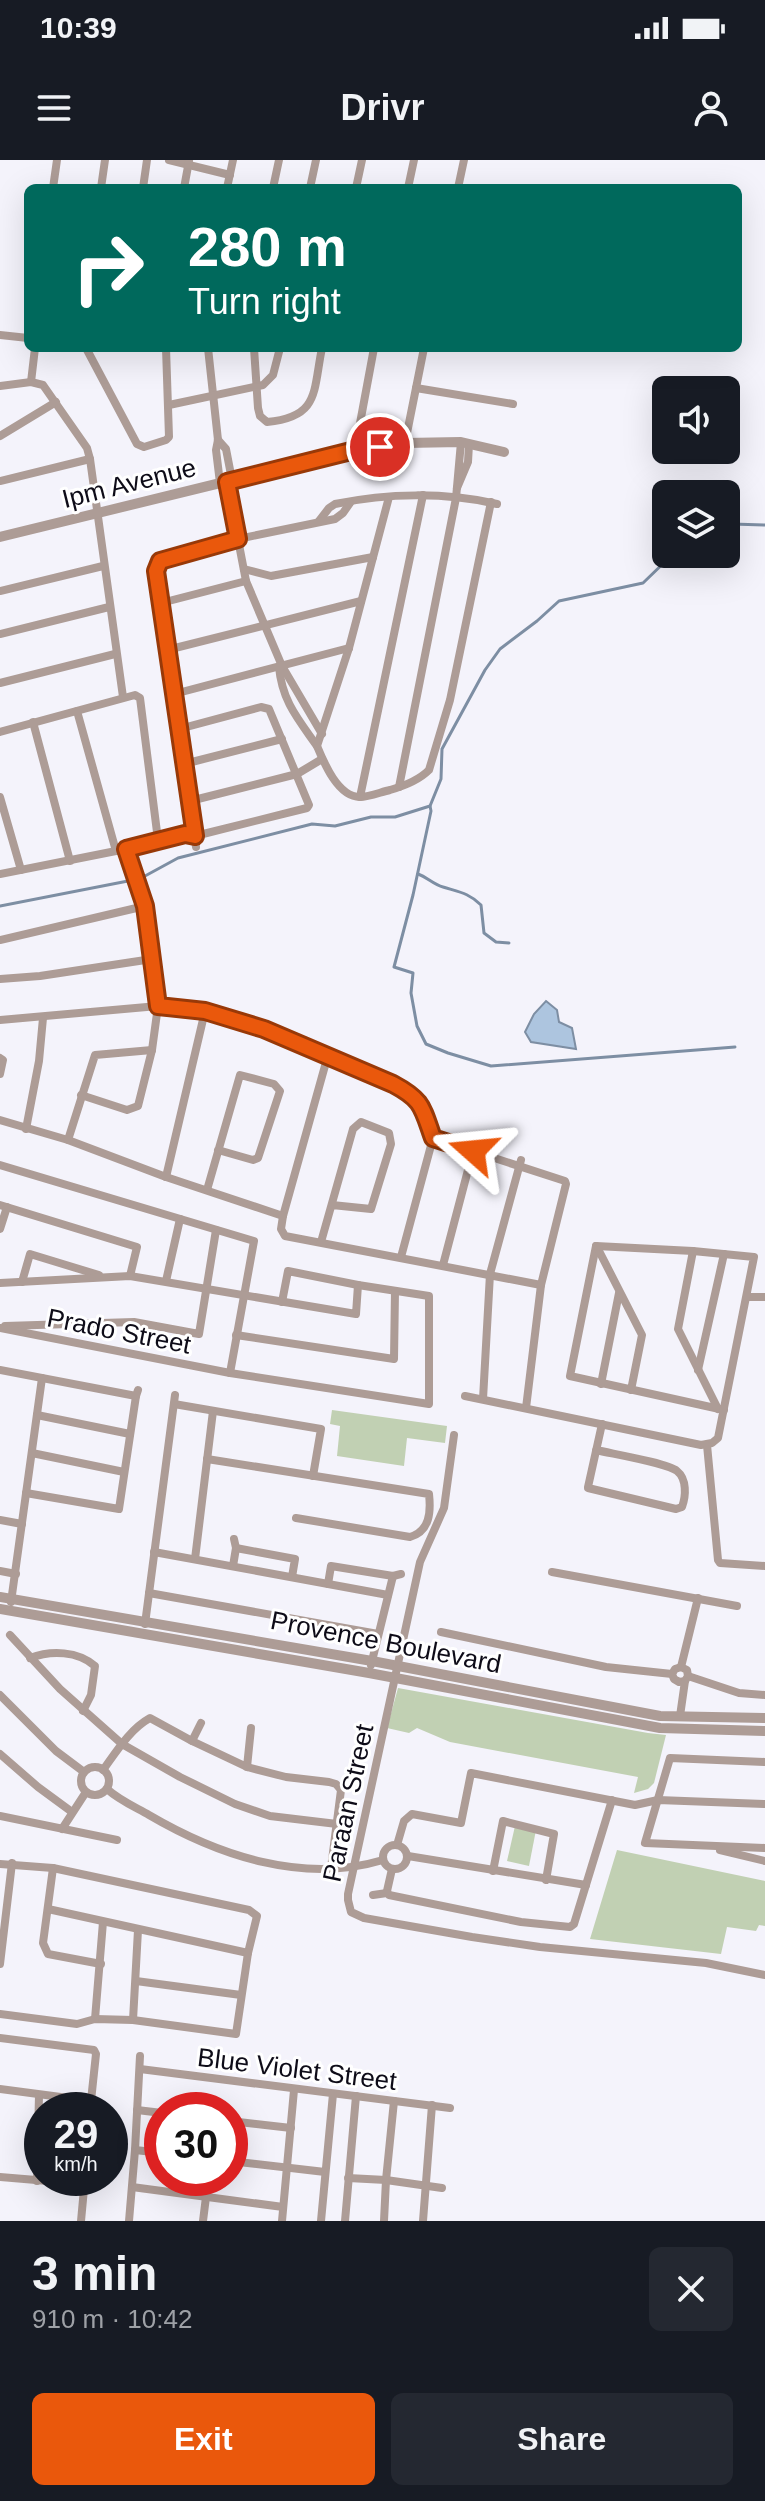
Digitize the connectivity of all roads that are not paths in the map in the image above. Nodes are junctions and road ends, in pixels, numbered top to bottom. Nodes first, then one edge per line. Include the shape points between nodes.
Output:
1 (57, 160) edge
2 (105, 160) edge
3 (147, 160) edge
4 (169, 160) edge
5 (233, 160) edge
6 (279, 160) edge
7 (316, 160) edge
8 (362, 160) edge
9 (414, 160) edge
10 (464, 160) edge
11 (189, 163) edge
12 (230, 175) junction
13 (54, 184) edge
14 (102, 184) edge
15 (144, 184) edge
16 (185, 184) edge
17 (228, 184) edge
18 (274, 184) edge
19 (311, 184) edge
20 (357, 184) edge
21 (409, 184) edge
22 (459, 184) edge
23 (0, 335) edge
24 (24, 338) edge
25 (35, 352) edge
26 (88, 352) edge
27 (166, 352) edge
28 (208, 352) edge
29 (254, 352) edge
30 (279, 352) edge
31 (321, 352) edge
32 (373, 352) edge
33 (423, 352) edge
34 (31, 382) junction
35 (0, 386) edge
36 (256, 388) junction
37 (416, 388) junction
38 (213, 396) junction
39 (56, 402) junction
40 (513, 404) dead end
41 (169, 405) junction
42 (0, 436) edge
43 (405, 443) junction
44 (465, 443) junction
45 (355, 450) junction
46 (504, 452) dead end
47 (90, 459) junction
48 (0, 481) edge
49 (226, 482) junction
50 (457, 493) junction
51 (423, 495) junction
52 (389, 497) junction
53 (99, 514) junction
54 (0, 537) edge
55 (238, 539) junction
56 (373, 557) junction
57 (103, 566) junction
58 (244, 569) junction
59 (246, 581) junction
60 (0, 591) edge
61 (361, 601) junction
62 (161, 603) junction
63 (109, 607) junction
64 (266, 626) junction
65 (0, 634) edge
66 (349, 648) junction
67 (167, 650) junction
68 (115, 654) junction
69 (280, 666) junction
70 (0, 683) edge
71 (174, 694) junction
72 (123, 697) junction
73 (77, 711) junction
74 (33, 722) junction
75 (179, 729) junction
76 (0, 732) edge
77 (322, 734) junction
78 (282, 739) junction
79 (317, 746) junction
80 (322, 759) junction
81 (184, 764) junction
82 (297, 774) junction
83 (399, 787) junction
84 (0, 797) edge
85 (360, 797) junction
86 (190, 801) junction
87 (195, 836) junction
88 (158, 840) junction
89 (196, 847) dead end
90 (121, 850) junction
91 (70, 861) junction
92 (21, 870) junction
93 (0, 874) edge
94 (145, 906) junction
95 (0, 940) edge
96 (152, 959) junction
97 (0, 979) edge
98 (158, 1006) junction
99 (205, 1011) junction
100 (43, 1018) junction
101 (0, 1020) edge
102 (152, 1050) junction
103 (328, 1055) junction
104 (0, 1058) edge
105 (0, 1074) edge
106 (81, 1095) junction
107 (0, 1120) edge
108 (26, 1129) junction
109 (433, 1138) junction
110 (68, 1140) junction
111 (218, 1150) junction
112 (473, 1151) junction
113 (520, 1163) junction
114 (0, 1165) edge
115 (166, 1177) junction
116 (207, 1190) junction
117 (332, 1205) junction
118 (3, 1206) edge
119 (283, 1216) junction
120 (180, 1219) junction
121 (0, 1229) edge
122 (216, 1230) junction
123 (321, 1242) junction
124 (596, 1246) junction
125 (693, 1251) junction
126 (724, 1254) junction
127 (401, 1257) junction
128 (443, 1265) junction
129 (490, 1274) junction
130 (130, 1276) junction
131 (103, 1277) junction
132 (166, 1281) junction
133 (22, 1282) junction
134 (0, 1283) edge
135 (358, 1285) junction
136 (541, 1285) junction
137 (205, 1288) junction
138 (395, 1291) junction
139 (619, 1292) junction
140 (243, 1296) junction
141 (747, 1297) junction
142 (765, 1297) edge
143 (282, 1302) junction
144 (0, 1327) edge
145 (236, 1335) junction
146 (698, 1371) junction
147 (0, 1372) edge
148 (230, 1373) junction
149 (42, 1378) junction
150 (601, 1384) junction
151 (631, 1390) junction
152 (465, 1396) dead end
153 (483, 1399) junction
154 (526, 1408) junction
155 (721, 1410) junction
156 (213, 1411) junction
157 (37, 1415) junction
158 (602, 1424) junction
159 (130, 1434) junction
160 (454, 1435) dead end
161 (707, 1445) junction
162 (596, 1450) junction
163 (32, 1453) junction
164 (207, 1459) junction
165 (124, 1472) junction
166 (313, 1476) junction
167 (26, 1493) junction
168 (296, 1518) dead end
169 (0, 1520) edge
170 (22, 1524) junction
171 (154, 1552) junction
172 (195, 1559) junction
173 (233, 1566) junction
174 (765, 1566) edge
175 (0, 1571) edge
176 (552, 1572) dead end
177 (16, 1574) junction
178 (292, 1577) junction
179 (328, 1584) junction
180 (149, 1593) junction
181 (388, 1595) junction
182 (6, 1598) edge
183 (698, 1598) junction
184 (737, 1606) dead end
185 (5, 1610) edge
186 (145, 1621) junction
187 (441, 1632) dead end
188 (143, 1633) junction
189 (378, 1634) junction
190 (10, 1635) dead end
191 (30, 1658) junction
192 (372, 1661) junction
193 (396, 1666) junction
194 (681, 1667) junction
195 (369, 1673) junction
196 (672, 1674) junction
197 (394, 1678) junction
198 (686, 1679) junction
199 (0, 1695) edge
200 (765, 1695) edge
201 (83, 1711) junction
202 (660, 1716) junction
203 (680, 1716) junction
204 (765, 1718) edge
205 (201, 1723) dead end
206 (251, 1728) dead end
207 (660, 1728) junction
208 (765, 1731) edge
209 (192, 1741) junction
210 (122, 1744) junction
211 (0, 1754) edge
212 (473, 1762) dead end
213 (765, 1762) edge
214 (247, 1767) junction
215 (103, 1770) junction
216 (84, 1772) junction
217 (471, 1773) junction
218 (107, 1789) junction
219 (86, 1792) junction
220 (612, 1800) junction
221 (658, 1800) junction
222 (765, 1804) edge
223 (72, 1812) junction
224 (1, 1815) edge
225 (337, 1824) junction
226 (62, 1829) junction
227 (177, 1832) junction
228 (117, 1840) dead end
229 (173, 1842) dead end
230 (397, 1845) junction
231 (700, 1845) junction
232 (765, 1848) edge
233 (408, 1856) junction
234 (383, 1860) junction
235 (765, 1861) edge
236 (12, 1863) junction
237 (0, 1864) edge
238 (354, 1867) junction
239 (53, 1868) junction
240 (331, 1868) junction
241 (392, 1869) junction
242 (493, 1871) junction
243 (546, 1880) junction
244 (586, 1885) junction
245 (387, 1893) junction
246 (373, 1895) dead end
247 (48, 1909) junction
248 (2, 1917) edge
249 (103, 1922) junction
250 (138, 1930) junction
251 (248, 1953) junction
252 (0, 1964) edge
253 (101, 1964) junction
254 (765, 1975) edge
255 (136, 1981) junction
256 (241, 1995) junction
257 (0, 2014) edge
258 (95, 2019) junction
259 (133, 2020) junction
260 (0, 2038) edge
261 (140, 2056) dead end
262 (140, 2069) junction
263 (0, 2089) edge
264 (294, 2090) junction
265 (92, 2092) edge
266 (24, 2093) edge
267 (333, 2094) junction
268 (356, 2096) junction
269 (394, 2101) junction
270 (432, 2105) junction
271 (450, 2108) dead end
272 (137, 2110) junction
273 (144, 2111) edge
274 (248, 2123) edge
275 (291, 2128) junction
276 (135, 2150) junction
277 (144, 2151) edge
278 (248, 2163) edge
279 (286, 2167) junction
280 (325, 2172) junction
281 (0, 2177) edge
282 (348, 2178) junction
283 (24, 2180) edge
284 (386, 2180) junction
285 (426, 2185) junction
286 (132, 2187) junction
287 (442, 2188) dead end
288 (83, 2196) edge
289 (206, 2197) junction
290 (283, 2207) junction
291 (81, 2221) edge
292 (129, 2221) edge
293 (203, 2221) edge
294 (282, 2221) edge
295 (321, 2221) edge
296 (345, 2221) edge
297 (384, 2221) edge
298 (423, 2221) edge

1 - 13 street
2 - 14 street
3 - 15 street
4 - 11 street
5 - 12 street
6 - 18 street
7 - 19 street
8 - 20 street
9 - 21 street
10 - 22 street
11 - 12 street
11 - 16 street
12 - 17 street
23 - 24 street
25 - 34 street
26 - 41 street via 137,444 166,440
27 - 41 street
28 - 38 street
29 - 36 street
30 - 36 street via 273,375
31 - 36 street via 312,398 300,414 263,420
32 - 45 street
33 - 37 street
34 - 35 street
34 - 39 street via 43,385
36 - 38 street
37 - 40 street
37 - 43 street
38 - 41 street
38 - 49 street via 218,440 226,449
39 - 42 street
39 - 47 street
43 - 44 street, Ipm Avenue
43 - 45 street, Ipm Avenue
44 - 46 street, Ipm Avenue
44 - 50 street via 468,462
45 - 49 street, Ipm Avenue
47 - 48 street
47 - 53 street
49 - 53 street, Ipm Avenue
49 - 55 street
50 - 51 street
50 - 83 street
50 - 83 street via 494,503 429,770
51 - 52 street
51 - 85 street
52 - 55 street via 335,504 319,521
52 - 56 street
53 - 54 street, Ipm Avenue
53 - 57 street
55 - 58 street
55 - 62 street via 160,561 156,571
56 - 58 street via 271,576
56 - 61 street
57 - 60 street
57 - 63 street
58 - 59 street
59 - 62 street
59 - 64 street
61 - 64 street
61 - 66 street
62 - 67 street
63 - 65 street
63 - 68 street
64 - 67 street
64 - 69 street
66 - 69 street
66 - 77 street
67 - 71 street
68 - 70 street
68 - 72 street
69 - 71 street
69 - 77 street
69 - 79 street via 287,703
71 - 75 street
72 - 73 street
72 - 88 street via 140,698
73 - 74 street
73 - 90 street
74 - 76 street
74 - 91 street
75 - 78 street via 261,707 269,709
75 - 81 street
77 - 79 street
78 - 81 street
78 - 82 street
79 - 80 street
80 - 82 street
80 - 85 street via 339,785
81 - 86 street
82 - 86 street
82 - 87 street via 307,808
83 - 85 street
84 - 92 street
86 - 87 street
87 - 88 street
87 - 89 street
88 - 90 street
90 - 91 street
90 - 94 street
91 - 92 street
92 - 93 street
94 - 95 street
94 - 96 street
96 - 97 street
96 - 98 street
98 - 99 street
98 - 100 street
98 - 102 street
99 - 103 street
99 - 115 street
100 - 101 street
100 - 108 street
102 - 106 street via 95,1055
102 - 106 street via 134,1109
103 - 109 street via 414,1095
103 - 119 street
104 - 105 street
106 - 110 street
107 - 108 street
108 - 110 street
109 - 112 street
109 - 127 street
110 - 115 street
111 - 111 street via 240,1075 274,1084 280,1091 258,1158
111 - 116 street
112 - 113 street
112 - 128 street
113 - 129 street
113 - 136 street via 566,1184
114 - 120 street
115 - 116 street
116 - 119 street
117 - 117 street via 353,1129 361,1122 389,1133 391,1144 371,1209
117 - 123 street
118 - 121 street
118 - 130 street via 137,1247
119 - 123 street via 285,1236
120 - 122 street
120 - 132 street
122 - 137 street
122 - 140 street via 254,1241
123 - 127 street
124 - 125 street
124 - 139 street
124 - 150 street via 570,1375
125 - 126 street
125 - 146 street via 678,1329
126 - 141 street via 754,1257
126 - 146 street
127 - 128 street
128 - 129 street
129 - 136 street
129 - 153 street
130 - 131 street
130 - 132 street
131 - 133 street
131 - 133 street via 30,1254
132 - 137 street
133 - 134 street
135 - 138 street
135 - 143 street via 288,1271
135 - 143 street via 356,1314
136 - 154 street
137 - 140 street
137 - 144 street via 199,1334 134,1322
138 - 145 street via 394,1359
138 - 148 street, Prado Street via 429,1296 429,1404
139 - 150 street
139 - 151 street via 642,1335
140 - 143 street
140 - 145 street
141 - 142 street
141 - 155 street
144 - 148 street, Prado Street
145 - 148 street
146 - 155 street
147 - 149 street
149 - 157 street
149 - 159 street via 137,1393
150 - 151 street
151 - 155 street
152 - 153 street
153 - 154 street
154 - 158 street
155 - 161 street via 718,1438
156 - 164 street
156 - 166 street via 321,1429
156 - 171 street via 174,1400
157 - 159 street
157 - 163 street
158 - 161 street
158 - 162 street
159 - 165 street
160 - 193 street, Paraan Street via 444,1508 420,1562
161 - 174 street via 718,1560
162 - 162 street via 675,1469 684,1481 682,1507 590,1490
163 - 165 street
163 - 167 street
164 - 166 street
164 - 172 street
165 - 167 street via 119,1509
166 - 168 street via 429,1494 428,1520 410,1537
167 - 170 street
169 - 170 street
170 - 177 street
171 - 172 street
171 - 180 street
172 - 173 street
173 - 178 street
173 - 178 street via 235,1544 295,1559
175 - 177 street
176 - 183 street
177 - 182 street
178 - 179 street
179 - 181 street
179 - 181 street via 331,1561 397,1575
180 - 186 street
180 - 189 street
181 - 189 street
182 - 185 street
182 - 186 street, Provence Boulevard
183 - 184 street
183 - 194 street
185 - 188 street, Provence Boulevard
186 - 188 street
186 - 192 street, Provence Boulevard
187 - 196 street via 606,1667
188 - 195 street, Provence Boulevard
189 - 192 street
190 - 191 street
191 - 201 street
191 - 201 street via 64,1654 86,1658 95,1666
192 - 193 street, Provence Boulevard
192 - 195 street
193 - 197 street, Paraan Street
193 - 202 street, Provence Boulevard
194 - 196 street
194 - 198 street via 687,1670
195 - 197 street, Provence Boulevard
196 - 198 street via 676,1681
197 - 207 street, Provence Boulevard
197 - 238 street, Paraan Street
198 - 200 street
198 - 203 street
199 - 216 street
201 - 210 street
202 - 203 street, Provence Boulevard
202 - 207 street
203 - 204 street, Provence Boulevard
205 - 209 street
206 - 214 street
207 - 208 street, Provence Boulevard
209 - 210 street via 150,1718
209 - 214 street
210 - 215 street
210 - 225 street via 235,1804 270,1816
211 - 223 street
212 - 217 street
213 - 221 street via 672,1753
214 - 225 street via 336,1784 341,1790
215 - 216 street
215 - 218 street via 109,1778
216 - 219 street via 81,1783
217 - 220 street
217 - 230 street via 466,1824 412,1814 404,1821
218 - 219 street via 97,1795
218 - 227 street
219 - 223 street
220 - 221 street via 635,1805
220 - 244 street
221 - 222 street
221 - 231 street via 644,1846
223 - 226 street
224 - 226 street
225 - 240 street
226 - 228 street
227 - 229 street
227 - 240 street via 249,1860 310,1875
230 - 233 street
230 - 234 street via 385,1850
231 - 232 street
231 - 235 street
233 - 241 street via 403,1867
233 - 242 street
234 - 238 street
234 - 241 street
236 - 237 street
236 - 239 street
236 - 248 street
238 - 240 street
238 - 254 street, Paraan Street via 348,1900 351,1912 364,1918
239 - 247 street
239 - 251 street via 249,1910 257,1916
241 - 245 street
242 - 243 street
242 - 243 street via 503,1821 554,1834
243 - 244 street
244 - 245 street via 570,1927 521,1922
245 - 246 street
247 - 249 street
247 - 253 street via 43,1943 48,1954
248 - 252 street
249 - 250 street
249 - 253 street
250 - 251 street
250 - 255 street
251 - 256 street
253 - 258 street
255 - 256 street
255 - 259 street
256 - 259 street via 236,2034
257 - 258 street via 77,2024
258 - 259 street
260 - 265 street via 94,2050
261 - 262 street
262 - 264 street, Blue Violet Street
262 - 272 street
263 - 266 street
264 - 267 street, Blue Violet Street
264 - 275 street
267 - 268 street, Blue Violet Street
267 - 280 street
268 - 269 street, Blue Violet Street
268 - 282 street
269 - 270 street, Blue Violet Street
269 - 284 street
270 - 271 street, Blue Violet Street
270 - 285 street
272 - 273 street
272 - 276 street
274 - 275 street
275 - 279 street
276 - 277 street
276 - 286 street
278 - 279 street
279 - 280 street
279 - 290 street
280 - 295 street
281 - 283 street
282 - 284 street
282 - 296 street
284 - 285 street
284 - 297 street
285 - 287 street
285 - 298 street
286 - 289 street
286 - 292 street
288 - 291 street
289 - 290 street
289 - 293 street
290 - 294 street

